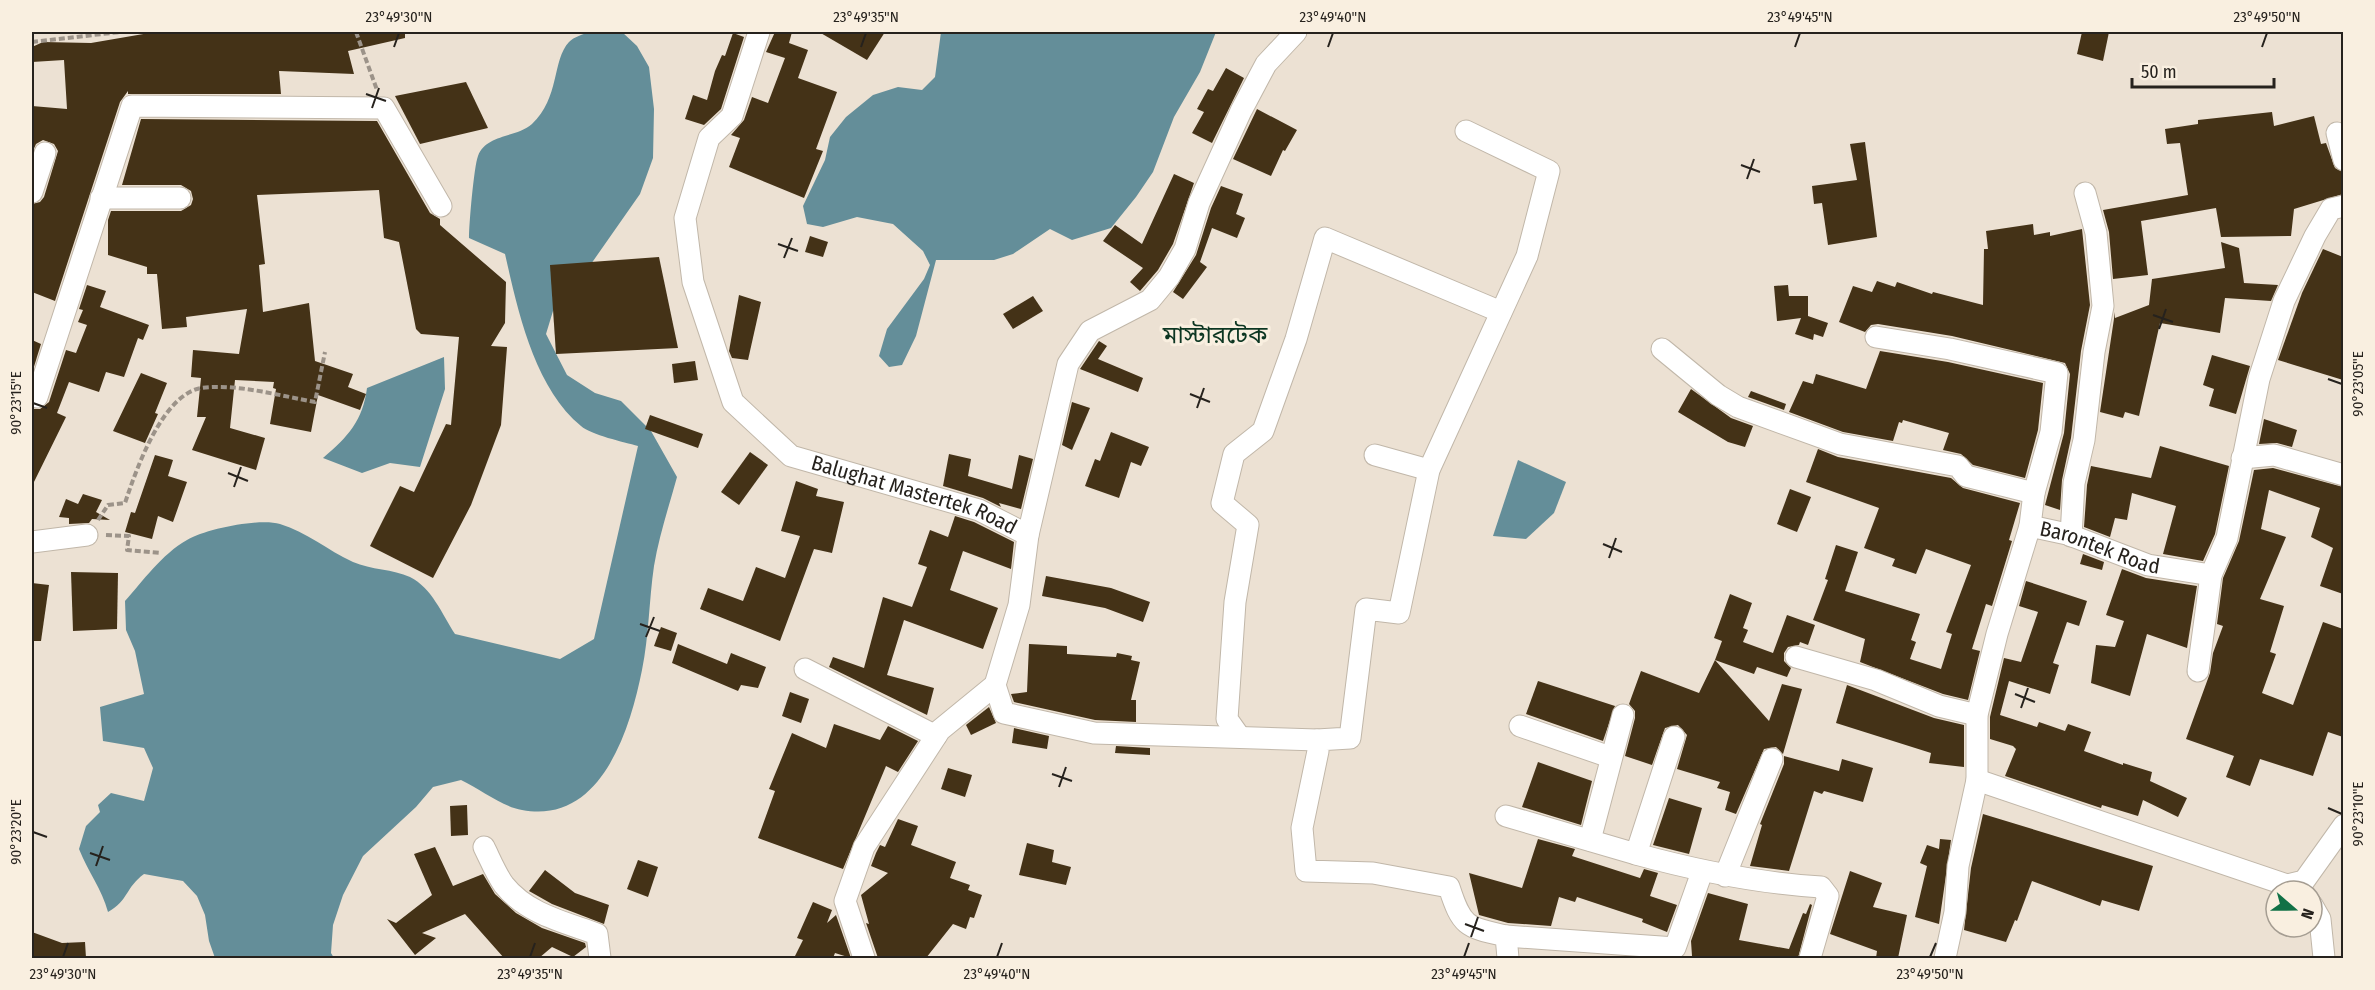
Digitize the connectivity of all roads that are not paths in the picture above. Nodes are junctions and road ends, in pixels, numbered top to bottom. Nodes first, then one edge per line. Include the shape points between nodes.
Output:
1 (759, 32) edge
2 (1296, 32) edge
3 (1466, 130) dead end
4 (2337, 133) dead end
5 (45, 153) dead end
6 (2343, 160) edge
7 (32, 192) edge
8 (2085, 193) dead end
9 (101, 198) junction
10 (180, 198) dead end
11 (441, 206) dead end
12 (2343, 206) edge
13 (1501, 312) junction
14 (1876, 337) dead end
15 (1662, 350) dead end
16 (32, 395) edge
17 (1375, 454) dead end
18 (2242, 459) junction
19 (1429, 470) junction
20 (2343, 474) edge
21 (2034, 493) junction
22 (2030, 526) junction
23 (87, 535) road end
24 (1028, 535) junction
25 (2071, 536) junction
26 (32, 542) edge
27 (2211, 575) junction
28 (1796, 657) dead end
29 (805, 669) dead end
30 (2198, 671) dead end
31 (995, 685) junction
32 (1623, 715) dead end
33 (1977, 715) junction
34 (1520, 726) dead end
35 (936, 736) junction
36 (1239, 736) junction
37 (1674, 736) dead end
38 (1317, 740) junction
39 (1610, 757) junction
40 (1772, 759) dead end
41 (1977, 780) junction
42 (1506, 816) dead end
43 (2343, 825) edge
44 (1590, 840) junction
45 (484, 847) dead end
46 (1636, 854) junction
47 (1702, 872) junction
48 (1725, 876) junction
49 (2269, 879) edge
50 (2305, 879) edge
51 (1506, 936) junction
52 (2322, 939) edge
53 (600, 958) edge
54 (864, 958) edge
55 (1508, 958) edge
56 (1810, 958) edge
57 (1945, 958) edge
58 (2324, 958) edge

1 - 24 street, Balughat Mastertek Road via 732,116 709,138 685,218 693,282 733,402 791,456 979,510
2 - 24 street via 1266,64 1241,111 1198,203 1185,249 1169,277 1150,300 1090,331 1068,364
3 - 13 street via 1549,171 1527,256
4 - 6 street
5 - 7 street
8 - 25 street via 2096,233 2103,306 2074,483
9 - 10 street
9 - 11 street via 132,106 384,108
9 - 16 street via 37,397
12 - 18 street via 2331,209 2284,301 2259,379
13 - 19 street
13 - 36 street via 1325,238 1296,339 1263,431 1234,454 1222,503 1248,525 1235,602 1227,719
14 - 21 street via 2056,373 2051,432
15 - 21 street via 1738,407 1840,444 1958,466 1966,476
17 - 19 street
18 - 20 street via 2274,455
18 - 27 street via 2227,538
19 - 38 street via 1399,614 1366,609 1350,738
21 - 22 street
22 - 25 street, Barontek Road
22 - 33 street, Barontek Road
23 - 26 street
24 - 31 street, Balughat Mastertek Road via 1019,605
25 - 27 street, Barontek Road via 2148,565
27 - 30 street
28 - 33 street via 1867,677 1939,706
29 - 35 street
31 - 35 street
31 - 36 street via 1004,713 1094,733
32 - 39 street
33 - 41 street, Barontek Road
34 - 39 street
35 - 54 street via 864,847 845,901
36 - 38 street
37 - 46 street
38 - 51 street via 1302,828 1306,871 1372,873 1449,887 1459,918 1476,929
39 - 44 street
40 - 48 street
41 - 49 street
41 - 57 street, Barontek Road via 1958,866 1955,912
42 - 44 street
43 - 50 street
44 - 46 street
45 - 53 street via 503,883 522,903 597,934
46 - 47 street
47 - 48 street
47 - 51 street via 1675,948
48 - 56 street via 1826,891 1828,896
51 - 55 street
52 - 58 street

